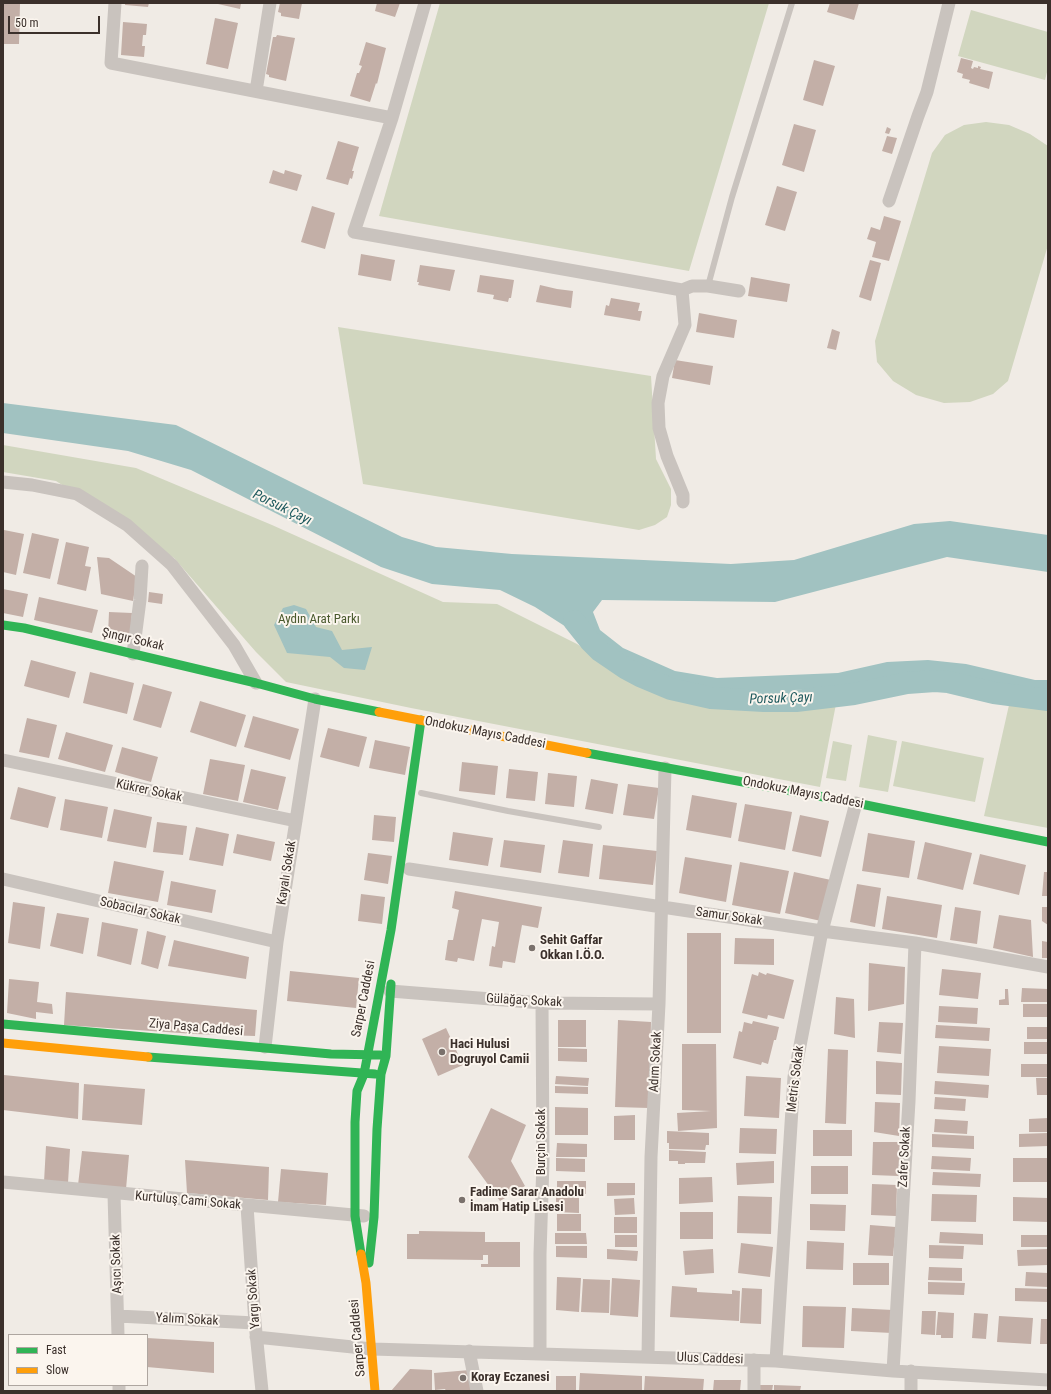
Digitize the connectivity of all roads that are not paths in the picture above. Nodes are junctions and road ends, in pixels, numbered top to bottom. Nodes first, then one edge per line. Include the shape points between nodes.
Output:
1 (115, 3) edge
2 (270, 3) edge
3 (425, 3) edge
4 (792, 3) edge
5 (949, 3) edge
6 (256, 91) junction
7 (392, 118) junction
8 (889, 201) dead end
9 (708, 286) junction
10 (682, 290) junction
11 (739, 291) dead end
12 (3, 482) edge
13 (683, 502) dead end
14 (142, 566) dead end
15 (3, 625) edge
16 (133, 654) junction
17 (256, 683) junction
18 (315, 699) junction
19 (420, 720) junction
20 (3, 760) edge
21 (665, 768) junction
22 (421, 793) dead end
23 (856, 803) junction
24 (296, 821) junction
25 (599, 827) dead end
26 (1048, 842) edge
27 (409, 869) dead end
28 (3, 879) edge
29 (406, 892) dead end
30 (661, 907) junction
31 (822, 931) junction
32 (277, 942) junction
33 (915, 943) junction
34 (394, 961) dead end
35 (1048, 967) edge
36 (392, 976) dead end
37 (390, 991) junction
38 (542, 1003) junction
39 (659, 1004) junction
40 (3, 1024) edge
41 (3, 1043) edge
42 (265, 1047) junction
43 (367, 1054) junction
44 (386, 1056) junction
45 (364, 1074) junction
46 (381, 1074) junction
47 (3, 1182) edge
48 (114, 1194) junction
49 (247, 1206) junction
50 (355, 1216) junction
51 (374, 1217) junction
52 (366, 1283) junction
53 (118, 1316) junction
54 (255, 1323) junction
55 (118, 1334) edge
56 (256, 1337) junction
57 (372, 1349) junction
58 (469, 1352) junction
59 (540, 1353) junction
60 (648, 1357) junction
61 (754, 1360) junction
62 (776, 1361) junction
63 (893, 1371) junction
64 (911, 1371) junction
65 (1048, 1380) edge
66 (262, 1391) edge
67 (375, 1391) edge
68 (477, 1391) edge
69 (754, 1391) edge
70 (911, 1391) edge

1 - 6 street via 111,63
2 - 6 street
3 - 7 street
4 - 9 lane via 732,197
5 - 8 street via 927,92
6 - 7 street
7 - 10 street via 354,232
9 - 10 street via 692,286
9 - 11 street
10 - 13 street via 685,325 663,376 658,403 659,428 683,495
12 - 17 street via 77,494 127,525 172,565 234,645
14 - 16 street
15 - 16 main road, Şıngır Sokak
16 - 17 main road, Şıngır Sokak
17 - 18 main road, Ondokuz Mayıs Caddesi
18 - 19 main road, Ondokuz Mayıs Caddesi
18 - 24 street, Kayalı Sokak
19 - 21 main road, Ondokuz Mayıs Caddesi via 431,726
19 - 43 main road, Sarper Caddesi via 391,930
20 - 24 street, Kükrer Sokak
21 - 23 main road, Ondokuz Mayıs Caddesi
21 - 30 street, Adım Sokak
22 - 25 lane via 508,812
23 - 26 main road, Ondokuz Mayıs Caddesi
23 - 31 street, Metris Sokak
24 - 32 street, Kayalı Sokak
27 - 30 street, Samur Sokak
28 - 32 street, Sobacılar Sokak
29 - 34 main road, Sarper Caddesi
30 - 31 street, Samur Sokak
30 - 39 street, Adım Sokak
31 - 33 street, Samur Sokak
31 - 62 street, Metris Sokak via 794,1077
32 - 42 street, Kayalı Sokak
33 - 35 street, Samur Sokak
33 - 63 street, Zafer Sokak
36 - 37 main road, Sarper Caddesi
37 - 38 street, Gülağaç Sokak
37 - 44 main road, Sarper Caddesi
38 - 39 street, Gülağaç Sokak
38 - 59 street, Burçin Sokak
39 - 60 street, Adım Sokak via 651,1157
40 - 42 main road, Ziya Paşa Caddesi
41 - 45 main road
42 - 43 main road, Ziya Paşa Caddesi via 330,1054
43 - 44 main road, Ziya Paşa Caddesi
43 - 45 main road, Sarper Caddesi
44 - 46 main road, Sarper Caddesi
45 - 46 main road
45 - 50 main road, Sarper Caddesi via 357,1092 355,1122
46 - 51 main road, Sarper Caddesi
47 - 48 street, Kurtuluş Cami Sokak
48 - 49 street, Kurtuluş Cami Sokak
48 - 53 street, Aşıcı Sokak
49 - 50 street, Kurtuluş Cami Sokak
49 - 54 street, Yargı Sokak
50 - 51 street, Kurtuluş Cami Sokak
50 - 52 main road, Sarper Caddesi
51 - 52 main road, Sarper Caddesi
52 - 57 main road, Sarper Caddesi
53 - 54 street, Yalım Sokak
53 - 55 street, Aşıcı Sokak
54 - 56 street, Yargı Sokak
56 - 57 street, Ulus Caddesi
56 - 66 street, Yargı Sokak
57 - 58 street, Ulus Caddesi
57 - 67 main road, Sarper Caddesi
58 - 59 street, Ulus Caddesi
58 - 68 street
59 - 60 street, Ulus Caddesi
60 - 61 street, Ulus Caddesi
61 - 62 street, Ulus Caddesi
61 - 69 street
62 - 63 street, Ulus Caddesi
63 - 64 street, Ulus Caddesi
64 - 65 street, Ulus Caddesi
64 - 70 street

